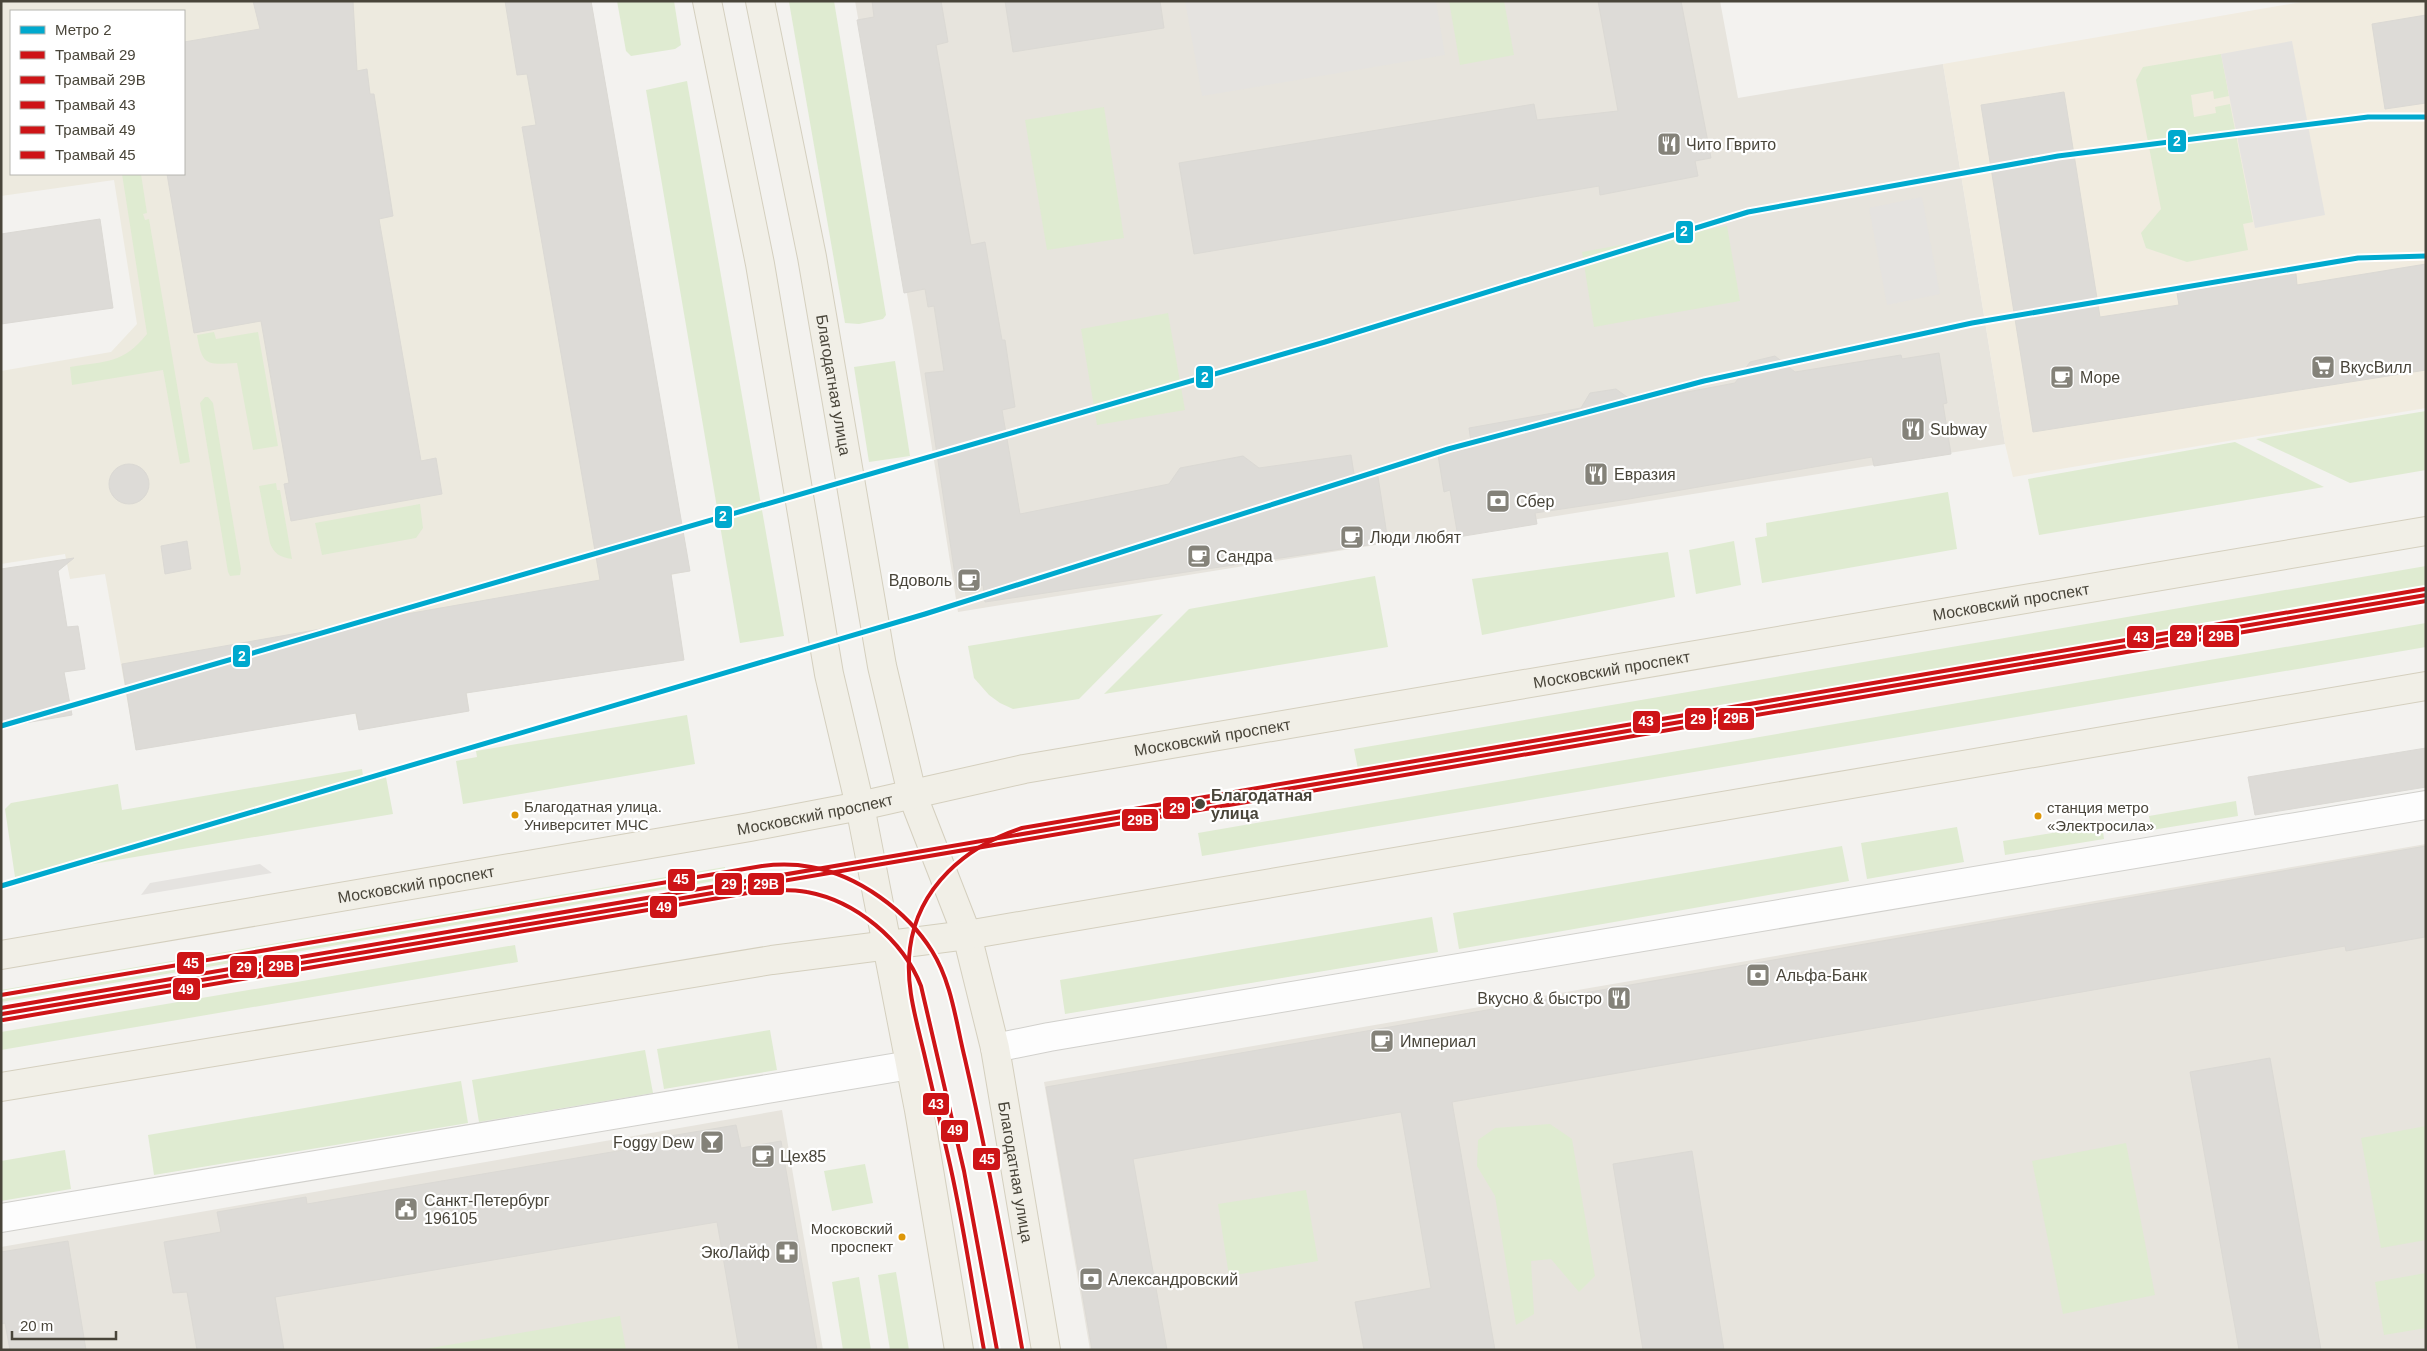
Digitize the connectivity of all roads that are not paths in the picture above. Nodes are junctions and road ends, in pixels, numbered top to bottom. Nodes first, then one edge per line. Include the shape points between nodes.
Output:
1 (707, 1) edge
2 (760, 1) edge
3 (2426, 531) edge
4 (2426, 686) edge
5 (912, 794) junction
6 (2426, 805) edge
7 (860, 806) junction
8 (967, 935) junction
9 (886, 946) junction
10 (1, 955) edge
11 (995, 1048) junction
12 (910, 1065) junction
13 (1, 1087) edge
14 (1, 1218) edge
15 (959, 1350) edge
16 (1046, 1350) edge

1 - 7 main road via 760,264 829,674
2 - 5 main road, Благодатная улица via 812,257 882,666
3 - 5 main road, Московский проспект via 1024,769
4 - 8 main road
5 - 7 main road, Московский проспект
5 - 8 main road, Благодатная улица
6 - 11 street via 1068,1033
7 - 9 main road
7 - 10 main road, Московский проспект via 530,866
8 - 9 main road
8 - 11 main road, Благодатная улица
9 - 12 main road
9 - 13 main road via 755,963
11 - 16 main road, Благодатная улица
12 - 14 street
12 - 15 main road

